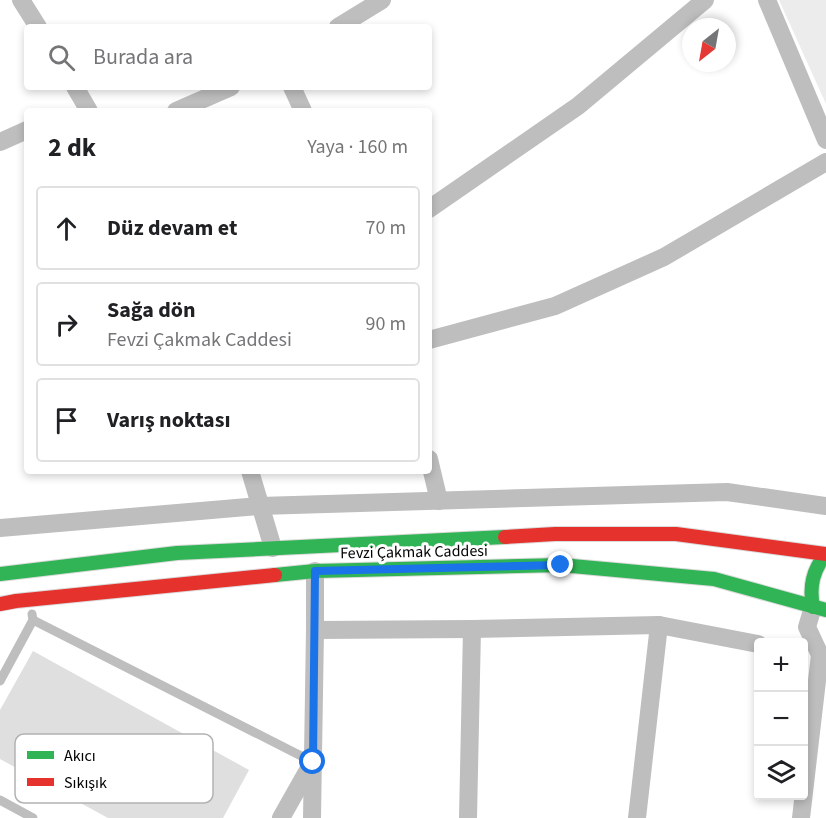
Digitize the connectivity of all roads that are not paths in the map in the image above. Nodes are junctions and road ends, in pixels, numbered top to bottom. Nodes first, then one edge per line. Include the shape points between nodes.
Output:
1 (21, 0) edge
2 (382, 0) edge
3 (705, 0) edge
4 (767, 0) edge
5 (36, 24) edge
6 (343, 24) edge
7 (224, 90) edge
8 (293, 90) edge
9 (183, 108) edge
10 (302, 108) edge
11 (24, 131) edge
12 (826, 140) edge
13 (0, 142) edge
14 (826, 162) edge
15 (432, 207) edge
16 (432, 339) edge
17 (432, 472) edge
18 (251, 474) edge
19 (439, 501) junction
20 (260, 506) junction
21 (826, 506) edge
22 (0, 528) edge
23 (273, 548) junction
24 (826, 554) edge
25 (315, 571) junction
26 (0, 574) edge
27 (29, 600) junction
28 (0, 604) edge
29 (820, 608) edge
30 (33, 620) junction
31 (659, 625) junction
32 (472, 629) junction
33 (315, 630) junction
34 (754, 643) edge
35 (816, 652) edge
36 (0, 681) edge
37 (313, 762) junction
38 (0, 800) edge
39 (33, 818) edge
40 (280, 818) edge
41 (312, 818) edge
42 (468, 818) edge
43 (637, 818) edge
44 (801, 818) edge

1 - 5 street
2 - 6 street
3 - 15 street via 578,106
4 - 12 street
7 - 9 street
8 - 10 street
11 - 13 street
14 - 16 street via 664,257 555,306
17 - 19 street
18 - 20 street
19 - 20 street
19 - 21 street via 727,492
20 - 22 street
20 - 23 street
23 - 24 main road, Fevzi Çakmak Caddesi via 555,534 676,534
23 - 26 main road, Fevzi Çakmak Caddesi via 177,553
24 - 29 main road via 810,587
25 - 27 main road, Fevzi Çakmak Caddesi
25 - 29 main road, Fevzi Çakmak Caddesi via 561,565 714,579
25 - 33 street
27 - 28 main road, Fevzi Çakmak Caddesi
27 - 30 lane
29 - 35 street via 807,627
30 - 36 lane
30 - 37 lane
31 - 32 street
31 - 34 street
31 - 43 street
32 - 33 street
32 - 42 street
33 - 37 street
35 - 44 street
37 - 40 street
37 - 41 street
38 - 39 lane

